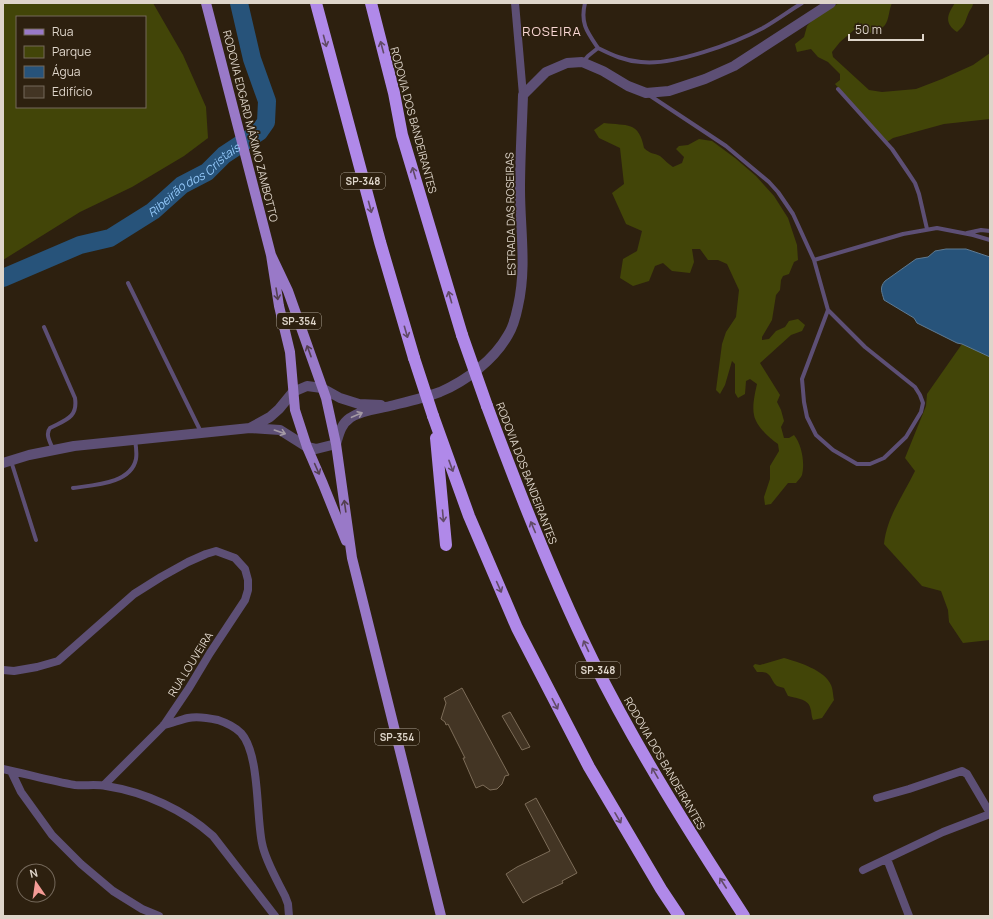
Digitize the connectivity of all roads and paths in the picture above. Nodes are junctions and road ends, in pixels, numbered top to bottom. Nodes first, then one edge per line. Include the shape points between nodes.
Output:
1 (206, 3) edge
2 (316, 3) edge
3 (370, 3) edge
4 (515, 3) edge
5 (585, 3) edge
6 (802, 3) edge
7 (831, 3) edge
8 (598, 48) junction
9 (582, 62) junction
10 (838, 89) dead end
11 (646, 93) junction
12 (523, 96) junction
13 (927, 229) junction
14 (990, 231) edge
15 (966, 233) junction
16 (990, 240) edge
17 (272, 256) junction
18 (814, 260) junction
19 (128, 283) dead end
20 (828, 310) junction
21 (44, 327) dead end
22 (322, 388) junction
23 (293, 392) junction
24 (393, 405) junction
25 (434, 419) junction
26 (250, 428) junction
27 (201, 432) junction
28 (135, 440) junction
29 (336, 444) junction
30 (307, 447) junction
31 (53, 449) junction
32 (7, 462) edge
33 (73, 488) dead end
34 (36, 540) dead end
35 (446, 545) dead end
36 (352, 558) junction
37 (3, 670) edge
38 (164, 725) junction
39 (7, 770) edge
40 (104, 786) junction
41 (877, 798) dead end
42 (990, 813) edge
43 (887, 859) junction
44 (864, 870) dead end
45 (159, 916) edge
46 (275, 916) edge
47 (289, 916) edge
48 (441, 916) edge
49 (680, 916) edge
50 (744, 916) edge
51 (909, 916) edge

1 - 17 main road, RODOVIA EDGARD MÁXIMO ZAMBOTTO / SP-354
2 -> 25 highway, SP-348, bridge via 380,242
50 -> 3 highway, RODOVIA DOS BANDEIRANTES / SP-348, bridge via 681,818 624,719 558,586 525,508 462,335 402,135 394,93
4 - 12 street
5 - 8 lane via 583,21
6 - 8 lane via 763,28 692,56 661,62 642,62 623,59
7 - 11 street via 734,66 668,91
8 - 9 lane
9 - 11 street
9 - 12 street via 567,63 546,72
10 - 13 lane via 892,149 908,171 919,194
11 - 18 lane via 726,146 768,182 793,214
12 - 24 street, ESTRADA DAS ROSEIRAS via 520,190 524,266 522,292 509,334 494,354 467,378 440,392
13 - 15 lane via 937,228
13 - 18 lane
14 - 15 lane
15 - 16 lane
22 -> 17 main road, RODOVIA EDGARD MÁXIMO ZAMBOTTO / SP-354 via 288,291
17 -> 23 main road, RODOVIA EDGARD MÁXIMO ZAMBOTTO / SP-354 via 279,306 290,352
18 - 20 lane
19 - 27 lane
20 - 20 lane via 802,379 807,417 816,435 833,450 857,464 870,464 884,458 906,437 921,412 920,395 915,387 865,347
21 - 31 lane via 75,398 76,406 72,416 48,431
22 - 23 street via 307,386
22 - 24 street, ESTRADA DAS ROSEIRAS via 340,398 359,404
22 - 29 main road, RODOVIA EDGARD MÁXIMO ZAMBOTTO / SP-354
23 - 26 street via 270,417
23 - 30 main road, RODOVIA EDGARD MÁXIMO ZAMBOTTO / SP-354 via 295,410
29 -> 24 street, ESTRADA DAS ROSEIRAS via 341,428 351,417 360,412
25 -> 35 highway
25 -> 49 highway, SP-348 via 469,516 517,628 589,767 661,889
26 - 27 street
26 -> 30 street via 280,430
27 - 28 street
28 - 31 street
28 - 33 lane via 136,459 125,476 115,481
29 - 30 street via 316,449
36 -> 29 main road, RODOVIA EDGARD MÁXIMO ZAMBOTTO / SP-354
30 -> 36 main road, RODOVIA EDGARD MÁXIMO ZAMBOTTO / SP-354
31 - 32 street
32 - 34 lane
36 - 48 main road, RODOVIA EDGARD MÁXIMO ZAMBOTTO / SP-354
37 - 38 street, RUA LOUVEIRA via 14,671 58,661 134,594 188,562 216,551 235,558 245,569 248,590 245,600
38 - 40 street, RUA LOUVEIRA
38 - 47 street via 189,717 209,718 230,724 242,734 254,767 262,845 285,896
39 - 40 street via 76,785
39 - 45 street via 48,830 81,864 113,891
40 - 46 street via 132,791 156,800 202,827 213,836
41 - 42 street via 962,771 967,774
42 - 43 street
43 - 44 street
43 - 51 street

